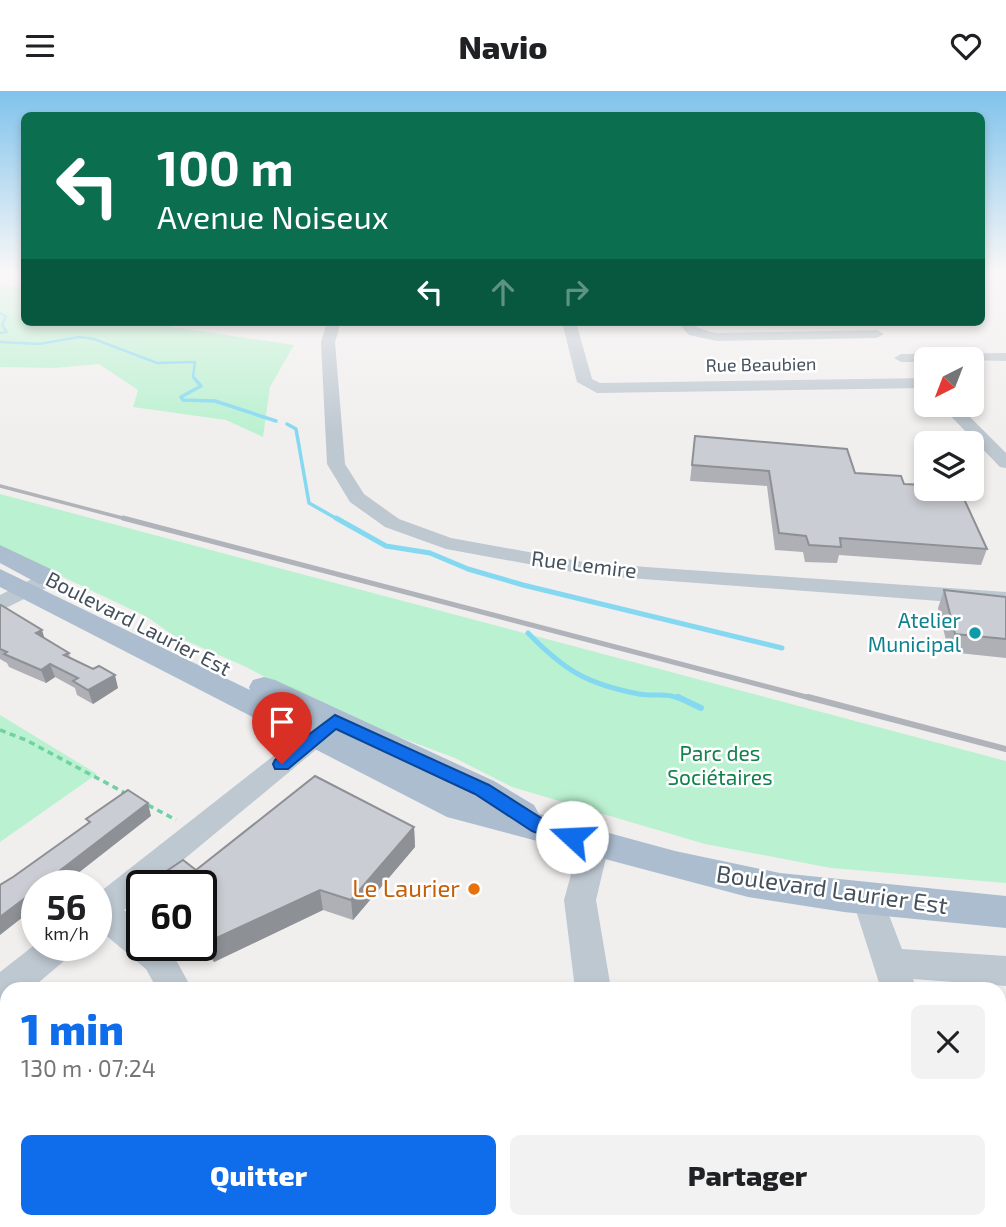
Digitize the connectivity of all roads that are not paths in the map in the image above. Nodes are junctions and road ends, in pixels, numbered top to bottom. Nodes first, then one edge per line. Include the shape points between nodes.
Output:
1 (333, 326) edge
2 (570, 326) edge
3 (686, 326) edge
4 (869, 326) edge
5 (889, 346) junction
6 (1006, 357) edge
7 (914, 371) edge
8 (914, 383) edge
9 (960, 417) edge
10 (1006, 463) edge
11 (0, 553) edge
12 (25, 581) edge
13 (1006, 599) edge
14 (0, 604) edge
15 (326, 729) junction
16 (594, 845) junction
17 (868, 898) junction
18 (112, 902) edge
19 (1006, 912) edge
20 (112, 923) edge
21 (39, 961) edge
22 (1006, 971) edge
23 (894, 976) edge
24 (14, 982) edge
25 (171, 982) edge
26 (592, 982) edge

1 - 13 street, Rue Lemire via 328,342 336,464 357,498 392,523 446,543 589,569
2 - 8 street, Rue Beaubien via 586,382 597,388
3 - 5 street via 699,335 717,337
4 - 5 street
5 - 6 street
5 - 7 street
9 - 10 street
11 - 12 main road, Boulevard Laurier Est
12 - 14 street
12 - 15 main road, Boulevard Laurier Est
15 - 16 main road, Boulevard Laurier Est via 460,808 539,826
15 - 18 street
16 - 17 main road, Boulevard Laurier Est via 749,882
16 - 26 street via 580,900
17 - 19 main road, Boulevard Laurier Est
17 - 23 street
20 - 25 street via 158,960
21 - 24 street
22 - 23 street

